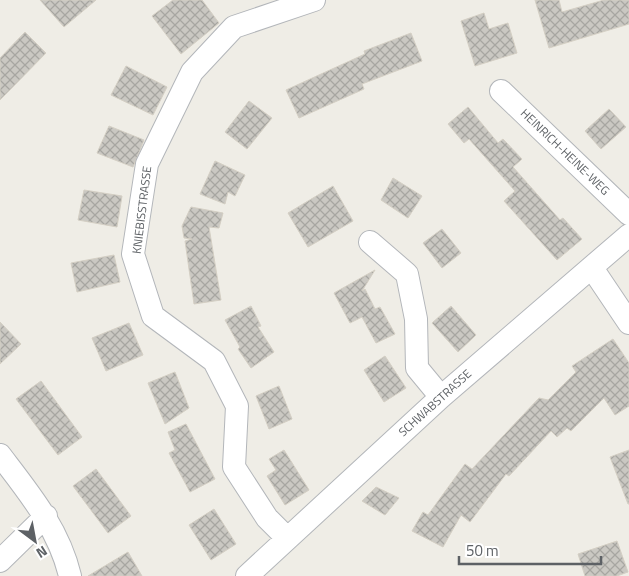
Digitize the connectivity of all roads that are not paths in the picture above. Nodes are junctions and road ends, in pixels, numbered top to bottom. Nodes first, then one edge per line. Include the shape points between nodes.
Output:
1 (314, 0) edge
2 (501, 91) dead end
3 (629, 214) edge
4 (629, 235) edge
5 (370, 242) dead end
6 (592, 268) junction
7 (629, 323) edge
8 (441, 397) junction
9 (0, 455) edge
10 (46, 516) junction
11 (287, 538) junction
12 (0, 561) edge
13 (70, 576) edge
14 (247, 576) edge

1 - 11 street, KNIEBISSTRASSE via 234,27 192,72 147,164 134,254 152,316 214,360 237,406 234,466 267,518
2 - 3 street, HEINRICH-HEINE-WEG
4 - 6 street, SCHWABSTRASSE
5 - 8 street via 407,274 416,320 417,368
6 - 7 street
6 - 8 street, SCHWABSTRASSE
8 - 11 street, SCHWABSTRASSE
9 - 10 street
10 - 12 street
10 - 13 street via 67,560
11 - 14 street, SCHWABSTRASSE

